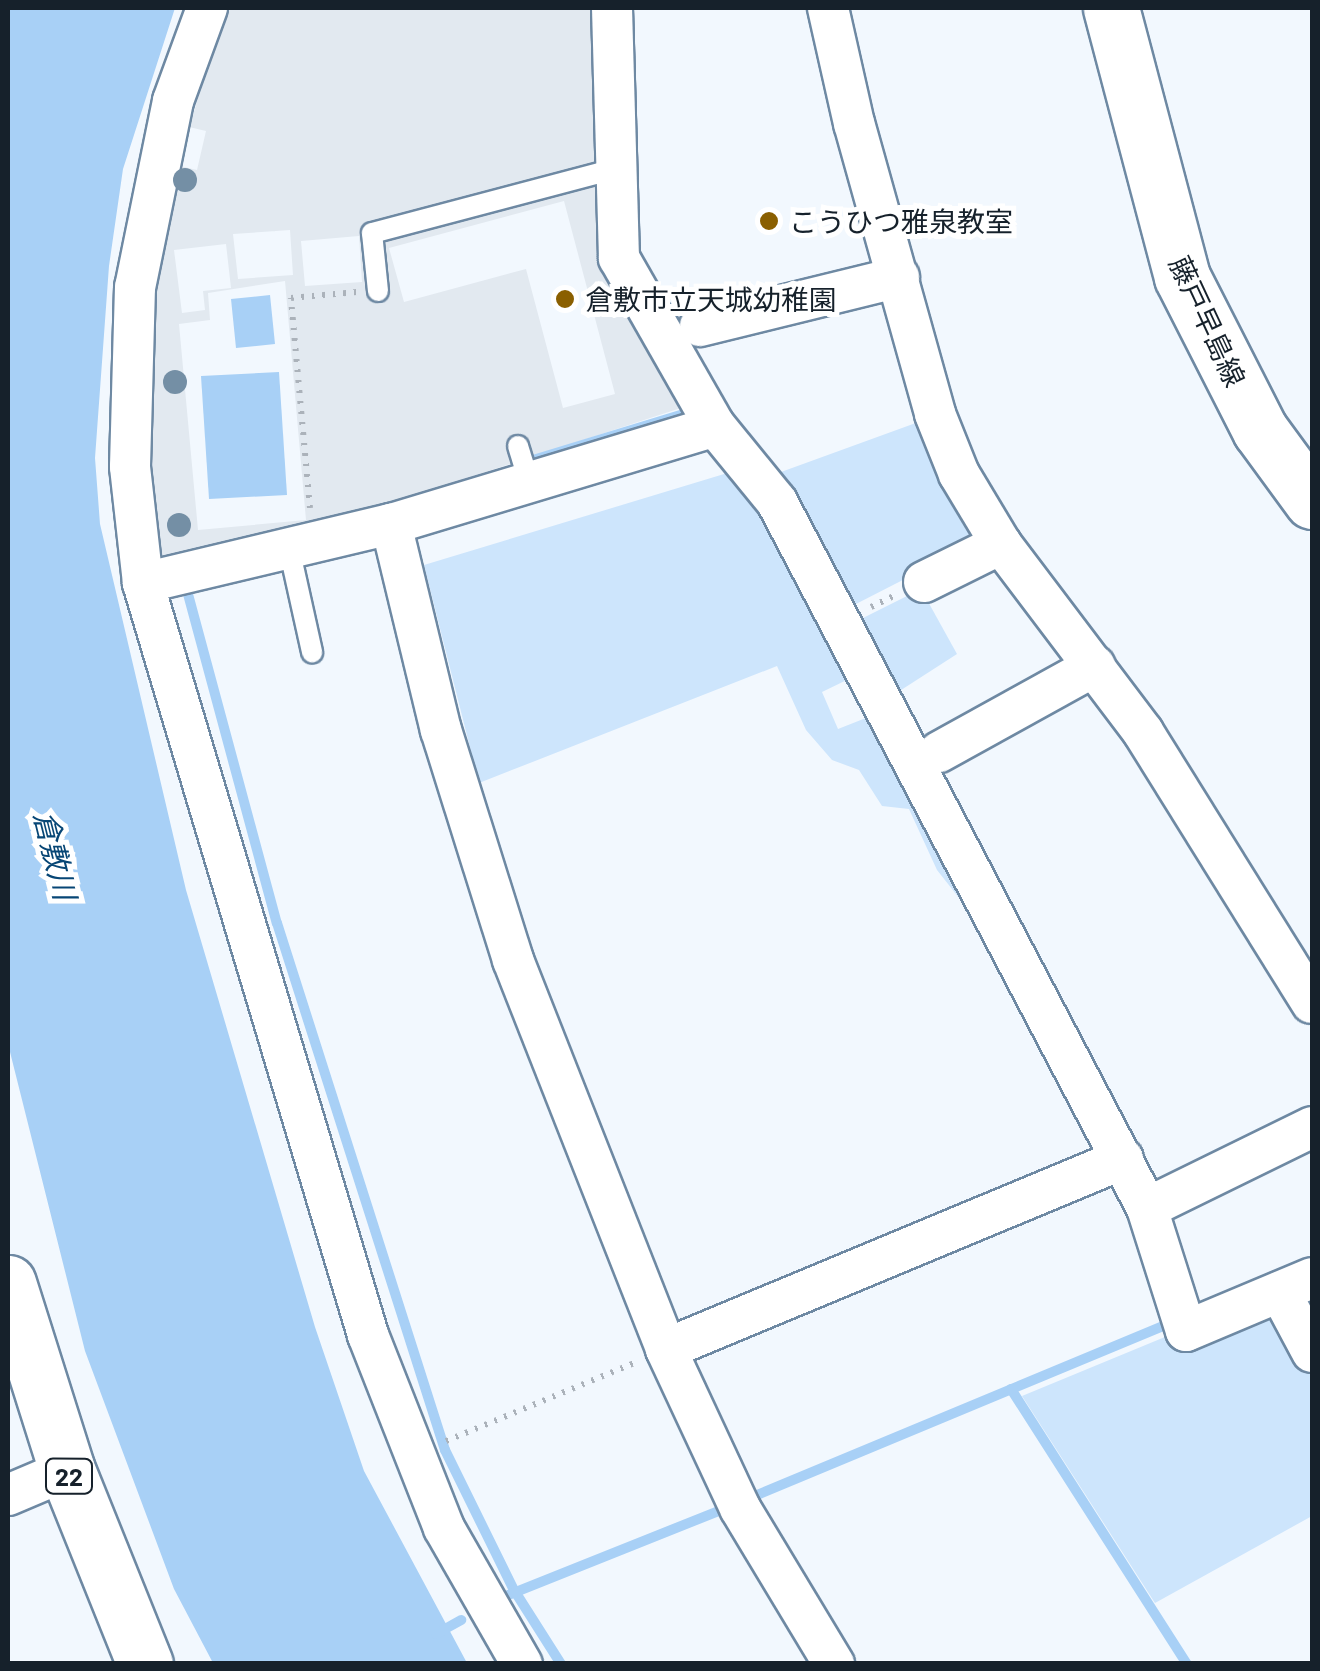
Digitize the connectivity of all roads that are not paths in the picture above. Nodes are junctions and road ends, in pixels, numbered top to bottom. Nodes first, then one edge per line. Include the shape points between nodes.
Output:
1 (207, 8) edge
2 (612, 8) edge
3 (828, 8) edge
4 (1111, 8) edge
5 (615, 168) junction
6 (899, 277) junction
7 (378, 291) road end
8 (700, 326) dead end
9 (714, 426) junction
10 (1312, 501) edge
11 (392, 524) junction
12 (300, 534) junction
13 (1001, 544) junction
14 (170, 576) junction
15 (924, 582) dead end
16 (312, 652) dead end
17 (1095, 666) junction
18 (939, 752) dead end
19 (1308, 981) edge
20 (1312, 1126) edge
21 (1123, 1159) junction
22 (1155, 1204) junction
23 (8, 1283) edge
24 (1296, 1285) edge
25 (676, 1346) junction
26 (1312, 1352) edge
27 (67, 1470) junction
28 (8, 1495) edge
29 (145, 1664) edge
30 (522, 1664) edge
31 (834, 1664) edge

1 - 14 street via 173,101 135,287 130,467
2 - 5 street
3 - 6 street
4 - 10 main road, 藤戸早島線 via 1182,276 1260,430
5 - 7 lane via 372,233
5 - 9 street via 619,258
6 - 8 street
6 - 13 street via 946,446
9 - 11 street via 523,463
9 - 21 street via 777,502
11 - 12 street
11 - 25 street via 441,730 514,960
12 - 14 street
12 - 16 lane
13 - 15 street
13 - 17 street
14 - 30 street via 374,1352 444,1528
17 - 18 street
17 - 19 street
20 - 22 street
21 - 22 street
21 - 25 street
22 - 24 street via 1186,1331
23 - 27 main road, 22
24 - 26 street
25 - 31 street via 737,1501
27 - 28 street
27 - 29 main road, 22

